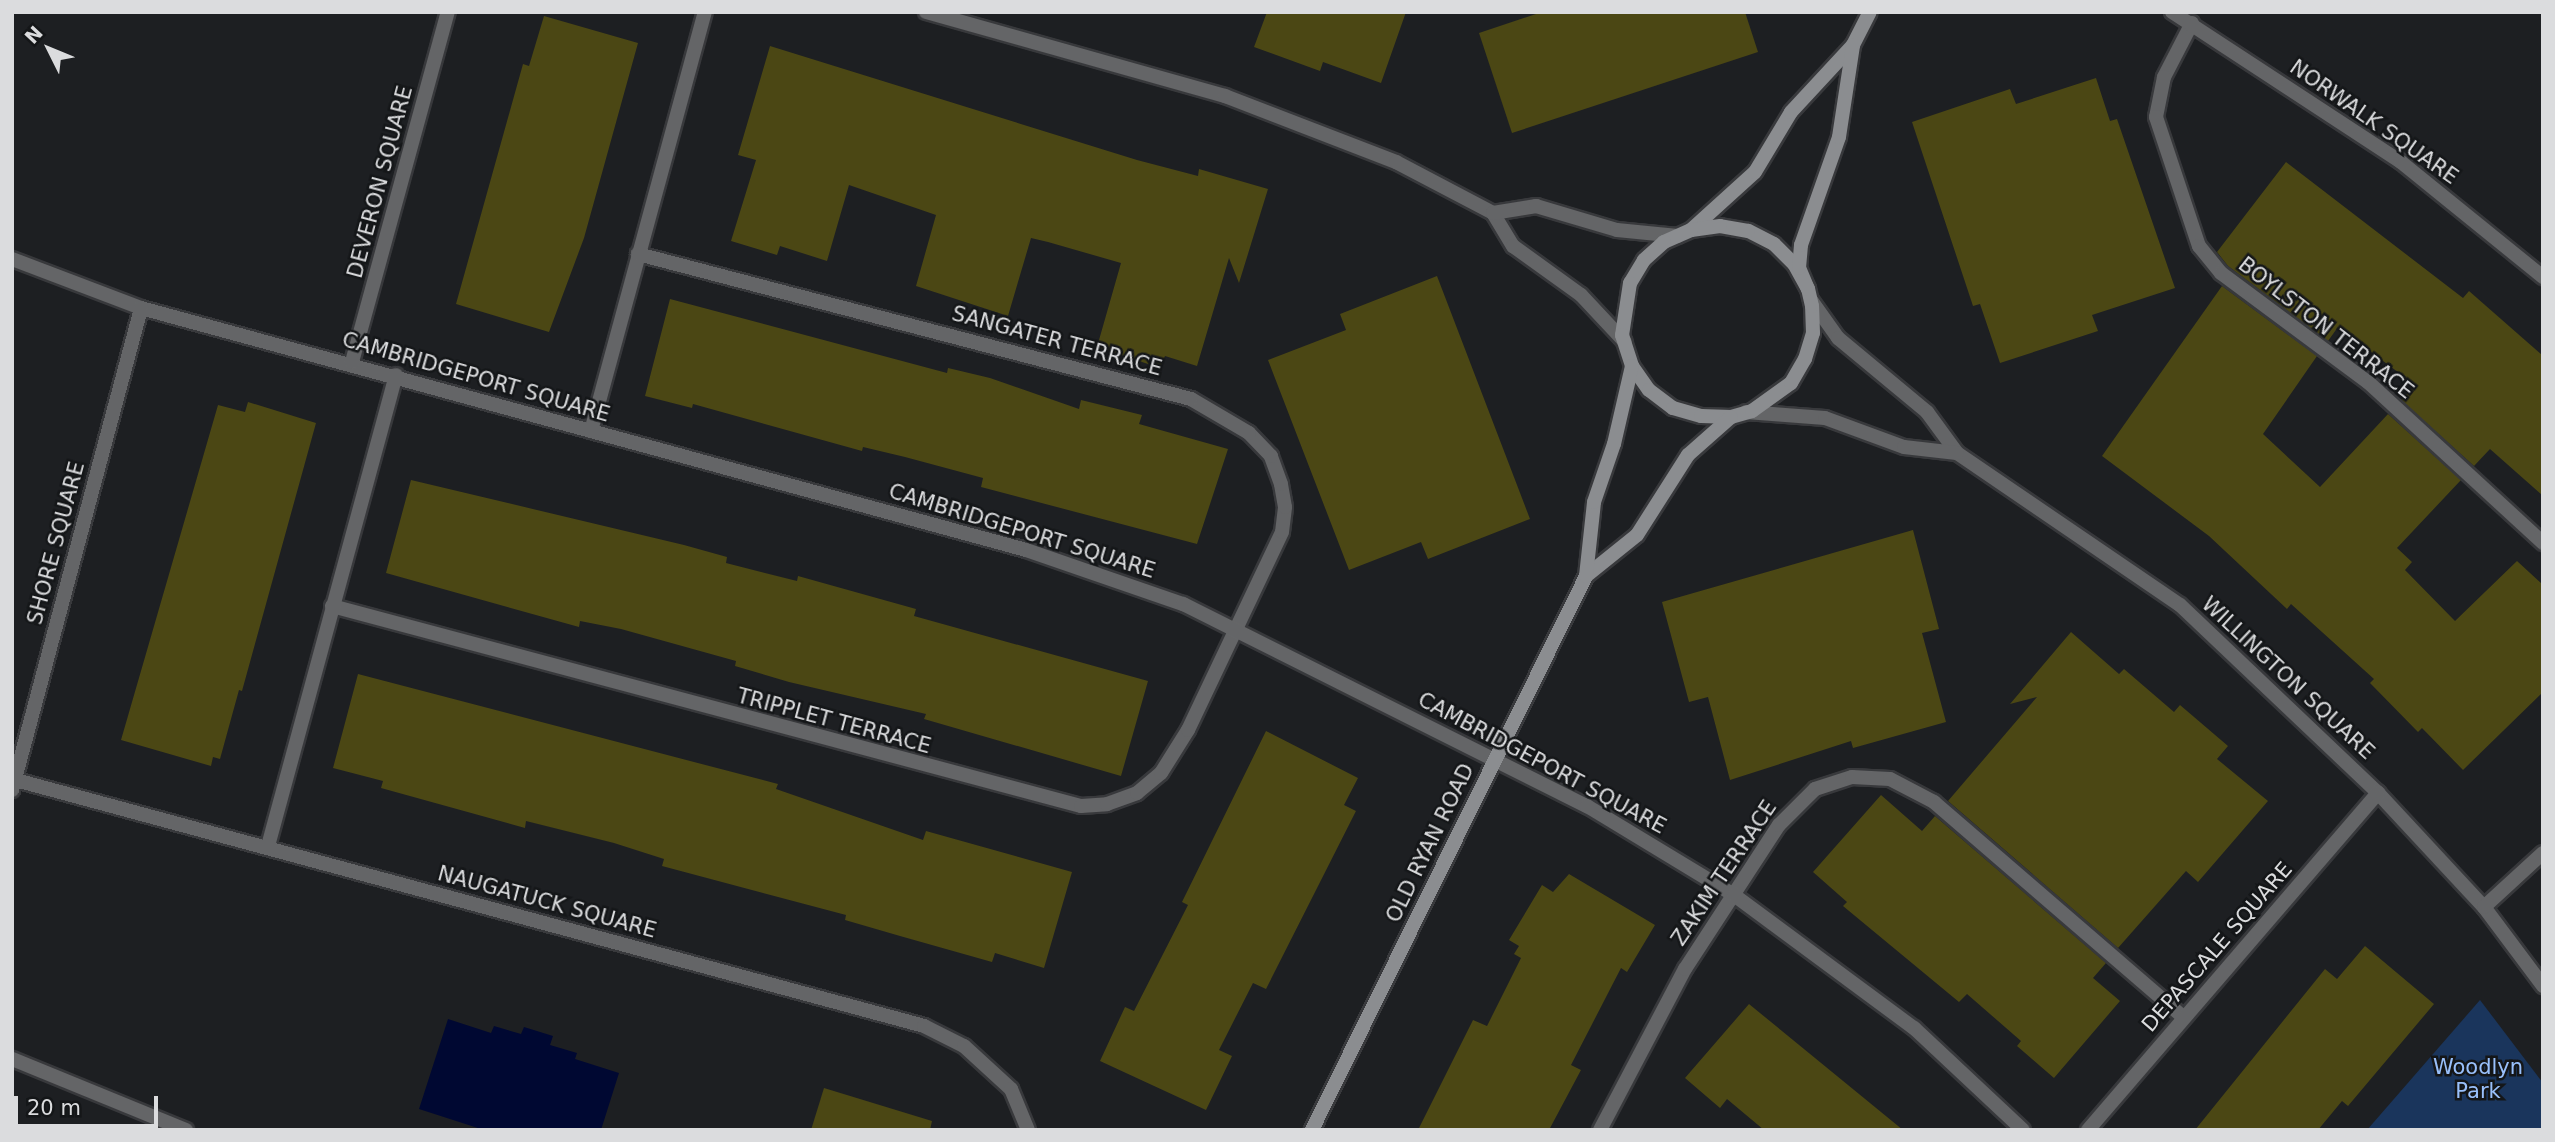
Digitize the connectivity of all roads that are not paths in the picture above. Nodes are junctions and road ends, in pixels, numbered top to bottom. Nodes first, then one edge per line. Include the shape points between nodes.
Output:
1 (448, 12) edge
2 (705, 12) edge
3 (926, 12) edge
4 (1870, 12) edge
5 (2172, 12) edge
6 (2192, 23) junction
7 (1853, 45) junction
8 (1493, 213) junction
9 (1685, 233) junction
10 (638, 254) junction
11 (12, 259) edge
12 (2543, 277) edge
13 (1809, 294) junction
14 (141, 308) junction
15 (1625, 342) junction
16 (352, 362) junction
17 (1632, 366) junction
18 (396, 374) junction
19 (1746, 412) junction
20 (1731, 417) junction
21 (591, 432) junction
22 (1957, 453) junction
23 (2543, 543) edge
24 (1586, 576) junction
25 (332, 606) junction
26 (1238, 628) junction
27 (1495, 758) junction
28 (13, 783) edge
29 (2378, 793) junction
30 (268, 846) junction
31 (2543, 853) edge
32 (1734, 895) junction
33 (2484, 907) junction
34 (2543, 986) edge
35 (2183, 1017) junction
36 (12, 1059) edge
37 (167, 1126) edge
38 (186, 1130) edge
39 (1028, 1130) edge
40 (1312, 1130) edge
41 (1600, 1130) edge
42 (2023, 1130) edge
43 (2088, 1130) edge

1 - 16 street, DEVERON SQUARE
2 - 10 street
3 - 8 street via 1226,96 1396,162
4 - 7 street, OLD RYAN ROAD
5 - 6 street, NORWALK SQUARE
6 - 12 street, NORWALK SQUARE via 2401,162
6 - 23 street, BOYLSTON TERRACE via 2164,77 2156,117 2199,246 2221,273 2368,382
7 - 9 street, OLD RYAN ROAD via 1791,112 1755,172
7 - 13 street, OLD RYAN ROAD via 1839,137 1801,244 1799,268
8 - 9 street via 1536,205 1616,230
8 - 15 street via 1513,246 1581,295
9 - 13 street, OLD RYAN ROAD via 1720,226 1748,231 1774,244 1794,264
9 - 15 street, OLD RYAN ROAD via 1644,260 1630,283 1623,308
10 - 21 street
10 - 26 street, SANGATER TERRACE via 1191,399 1223,414 1271,456 1285,507 1282,532
11 - 14 street, CAMBRIDGEPORT SQUARE
13 - 19 street, OLD RYAN ROAD via 1813,333 1805,359 1791,383 1771,401
13 - 22 street, WILLINGTON SQUARE via 1838,338 1927,412
14 - 16 street, CAMBRIDGEPORT SQUARE
14 - 28 street, SHORE SQUARE
15 - 17 street, OLD RYAN ROAD
16 - 18 street, CAMBRIDGEPORT SQUARE
17 - 20 street, OLD RYAN ROAD via 1649,390 1674,408 1701,416
17 - 24 street, OLD RYAN ROAD via 1614,444 1594,502
18 - 21 street, CAMBRIDGEPORT SQUARE
18 - 25 street
19 - 20 street, OLD RYAN ROAD
19 - 22 street, WILLINGTON SQUARE via 1825,418 1904,447
20 - 24 street, OLD RYAN ROAD via 1688,455 1637,535
21 - 26 street, CAMBRIDGEPORT SQUARE via 1058,560
22 - 29 street, WILLINGTON SQUARE via 2179,605
24 - 27 street, OLD RYAN ROAD
25 - 26 street, TRIPPLET TERRACE via 1081,806 1107,804 1137,793 1161,773 1188,730
25 - 30 street
26 - 27 street, CAMBRIDGEPORT SQUARE
27 - 32 street, CAMBRIDGEPORT SQUARE via 1587,806
27 - 40 street, OLD RYAN ROAD
28 - 30 street, NAUGATUCK SQUARE
29 - 33 street, WILLINGTON SQUARE
29 - 35 street, DEPASCALE SQUARE
30 - 39 street, NAUGATUCK SQUARE via 924,1026 964,1046 1011,1089
31 - 33 street
32 - 35 street, ZAKIM TERRACE via 1779,825 1815,789 1852,777 1890,779 1916,790 1954,819
32 - 41 street, ZAKIM TERRACE via 1685,968
32 - 42 street, CAMBRIDGEPORT SQUARE via 1914,1028
33 - 34 street, WILLINGTON SQUARE
35 - 43 street, DEPASCALE SQUARE
36 - 37 street
37 - 38 street

